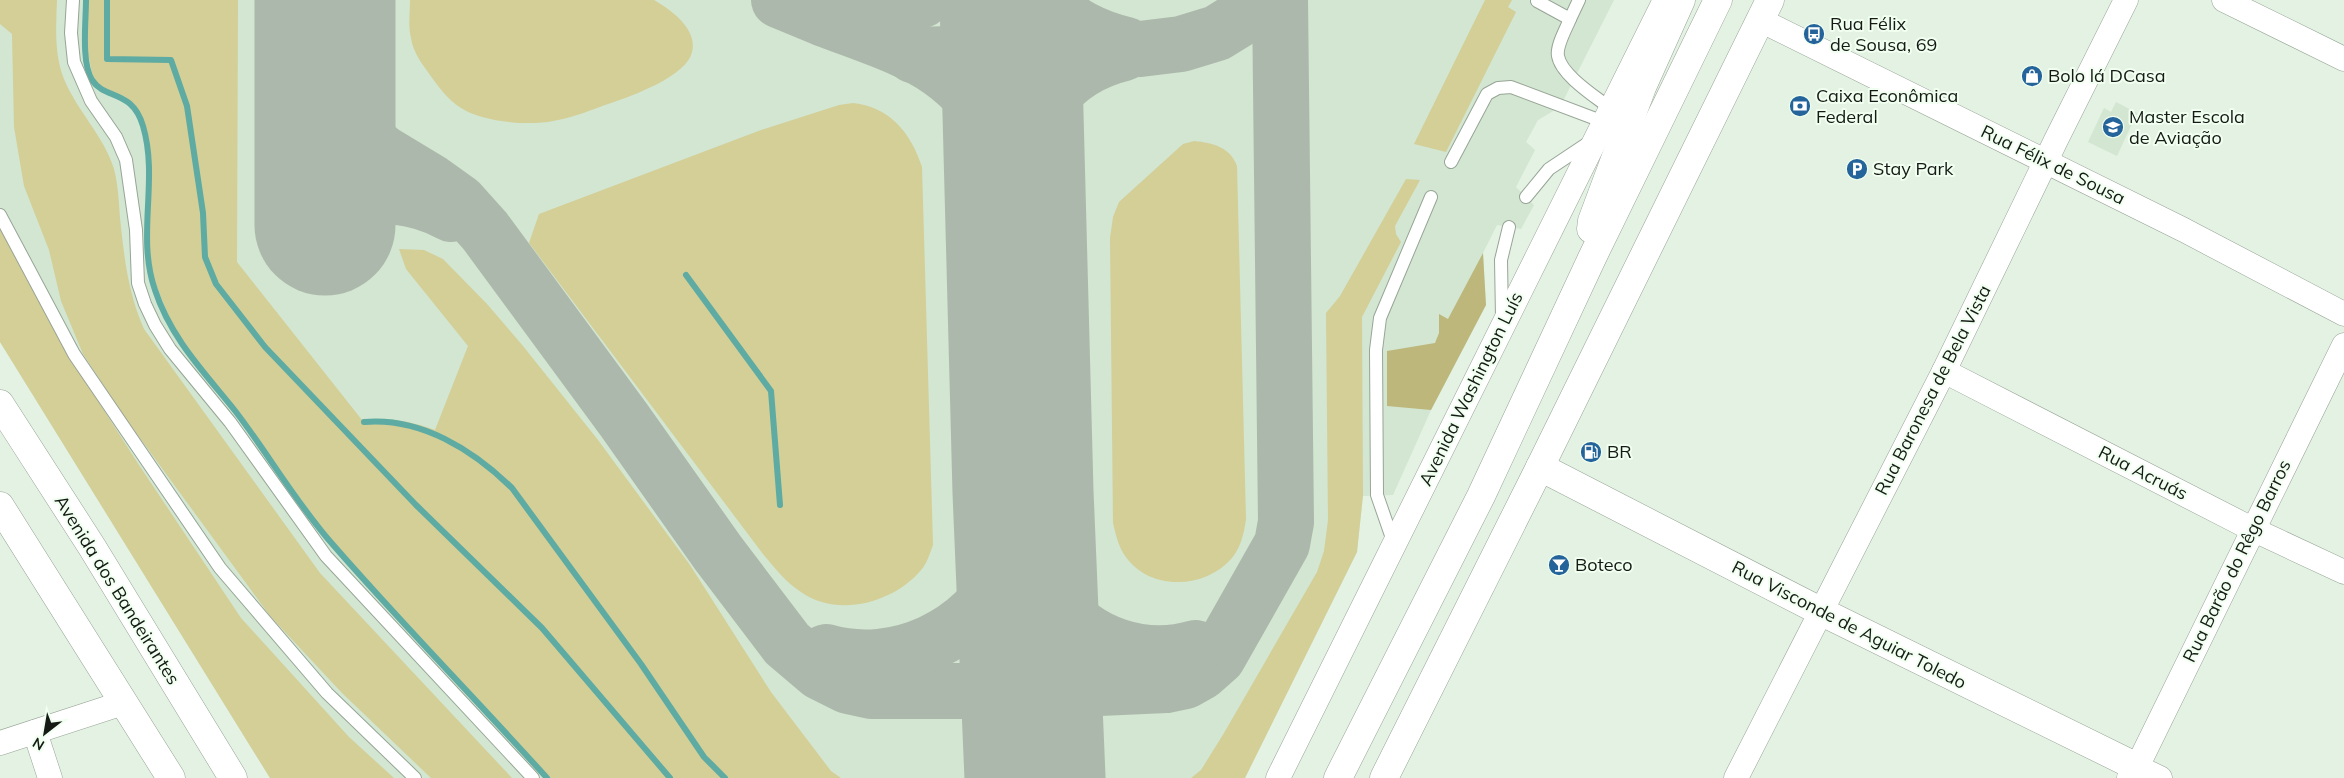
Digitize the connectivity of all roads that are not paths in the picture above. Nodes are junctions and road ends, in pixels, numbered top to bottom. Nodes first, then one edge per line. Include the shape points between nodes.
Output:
1 (73, 0) edge
2 (1579, 0) edge
3 (1665, 0) edge
4 (1681, 0) edge
5 (1718, 0) edge
6 (2126, 0) edge
7 (2224, 0) edge
8 (1536, 3) edge
9 (1765, 10) edge
10 (1570, 19) junction
11 (2344, 59) edge
12 (1603, 123) junction
13 (1450, 162) dead end
14 (2045, 162) junction
15 (1431, 197) dead end
16 (1526, 197) dead end
17 (0, 215) edge
18 (1509, 227) dead end
19 (1592, 258) junction
20 (2344, 314) edge
21 (1502, 326) junction
22 (2344, 345) edge
23 (1944, 371) junction
24 (0, 404) edge
25 (1540, 467) junction
26 (0, 506) edge
27 (2252, 529) junction
28 (1394, 544) junction
29 (2344, 572) edge
30 (1820, 611) junction
31 (123, 703) junction
32 (35, 732) junction
33 (0, 743) edge
34 (2143, 774) edge
35 (50, 778) edge
36 (171, 778) edge
37 (233, 778) edge
38 (415, 778) edge
39 (533, 778) edge
40 (1278, 778) edge
41 (1338, 778) edge
42 (1384, 778) edge
43 (1736, 778) edge

1 - 39 lane via 71,33 74,62 84,87 116,137 126,160 136,230 138,283 155,326 230,422 326,556
2 - 10 lane
3 - 12 street, Avenida Washington Luís
4 - 19 main road via 1642,87 1592,221
5 - 19 main road
6 - 14 street, Rua Baronesa de Bela Vista
7 - 11 street
8 - 10 lane
9 - 14 street, Rua Félix de Sousa
9 - 25 main road
10 - 12 lane via 1558,57
12 - 13 lane via 1511,87 1498,88 1487,94
12 - 16 lane via 1548,169
12 - 21 street, Avenida Washington Luís
14 - 20 street, Rua Félix de Sousa
14 - 23 street, Rua Baronesa de Bela Vista
15 - 28 lane via 1380,318 1376,350 1378,495
17 - 38 lane via 74,354 220,568 327,693
18 - 21 lane via 1500,268
19 - 41 main road via 1482,496
21 - 28 street, Avenida Washington Luís
22 - 27 street, Rua Barão do Rêgo Barros
23 - 27 street, Rua Acruás
23 - 30 street, Rua Baronesa de Bela Vista
24 - 37 main road, Avenida dos Bandeirantes
25 - 30 main road, Rua Visconde de Aguiar Toledo
25 - 42 main road
26 - 31 main road
27 - 29 street, Rua Acruás
27 - 34 street, Rua Barão do Rêgo Barros
28 - 40 street, Avenida Washington Luís
30 - 34 main road, Rua Visconde de Aguiar Toledo
30 - 43 street, Rua Baronesa de Bela Vista
31 - 32 street
31 - 36 main road
32 - 33 street
32 - 35 street

